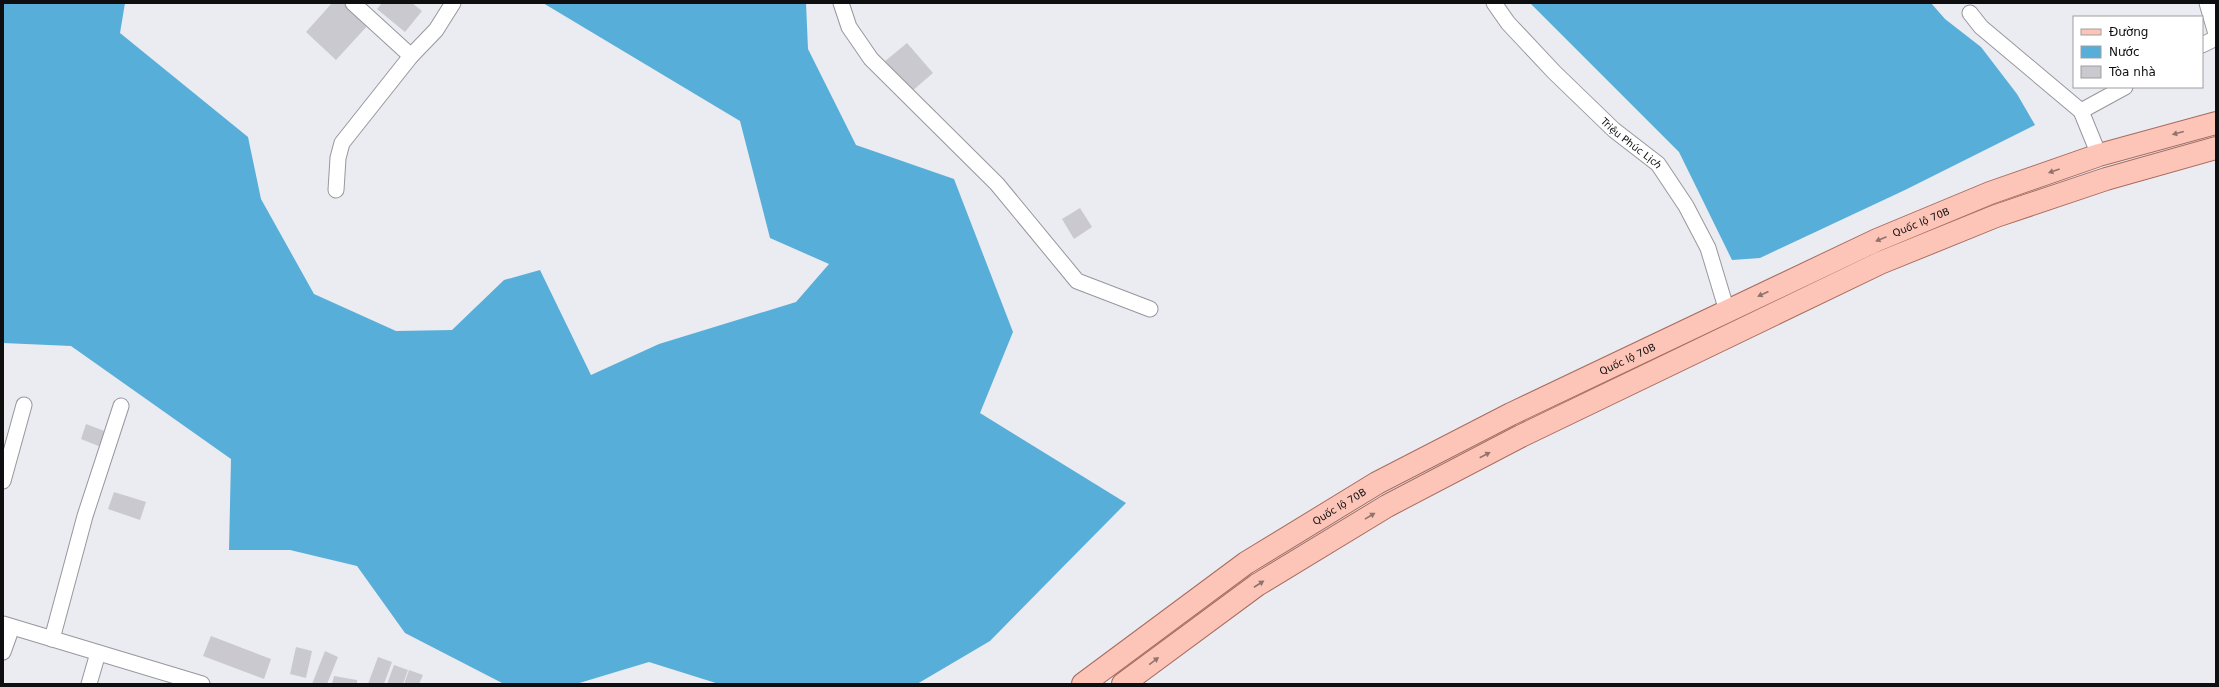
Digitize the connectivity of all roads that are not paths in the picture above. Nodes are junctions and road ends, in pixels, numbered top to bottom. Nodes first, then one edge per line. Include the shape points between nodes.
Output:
1 (354, 3) edge
2 (453, 3) edge
3 (841, 3) edge
4 (1494, 3) edge
5 (2207, 3) edge
6 (1970, 13) dead end
7 (2216, 34) edge
8 (2216, 38) edge
9 (2203, 44) edge
10 (411, 56) junction
11 (2123, 88) edge
12 (2081, 110) junction
13 (2216, 123) edge
14 (2216, 148) edge
15 (2099, 155) junction
16 (336, 190) dead end
17 (1150, 309) dead end
18 (1727, 311) junction
19 (24, 404) dead end
20 (121, 406) dead end
21 (1511, 414) junction
22 (1521, 436) junction
23 (3, 481) edge
24 (8, 625) edge
25 (52, 639) junction
26 (3, 652) edge
27 (98, 653) junction
28 (193, 683) edge
29 (89, 684) edge
30 (1084, 684) edge
31 (1123, 684) edge

1 - 10 street
2 - 10 street via 436,30
3 - 17 street via 849,27 871,59 997,184 1077,281
4 - 18 street, Triệu Phúc Lịch via 1508,23 1559,77 1614,130 1658,164 1686,206 1708,248
5 - 7 street
6 - 12 street via 1981,27
8 - 9 street
10 - 16 street via 342,143 338,158
11 - 12 street
12 - 15 street
13 -> 15 main road, Quốc lộ 70B
14 - 22 main road via 2106,179 1996,216 1880,263
15 -> 18 main road, Quốc lộ 70B via 1990,193 1877,240
18 - 21 main road, Quốc lộ 70B
19 - 23 street
20 - 25 street via 85,516
21 - 22 main road
21 - 30 main road, Quốc lộ 70B via 1377,483 1246,563
31 -> 22 main road via 1257,585 1387,506
24 - 25 street
24 - 26 street
25 - 27 street
27 - 28 street
27 - 29 street

